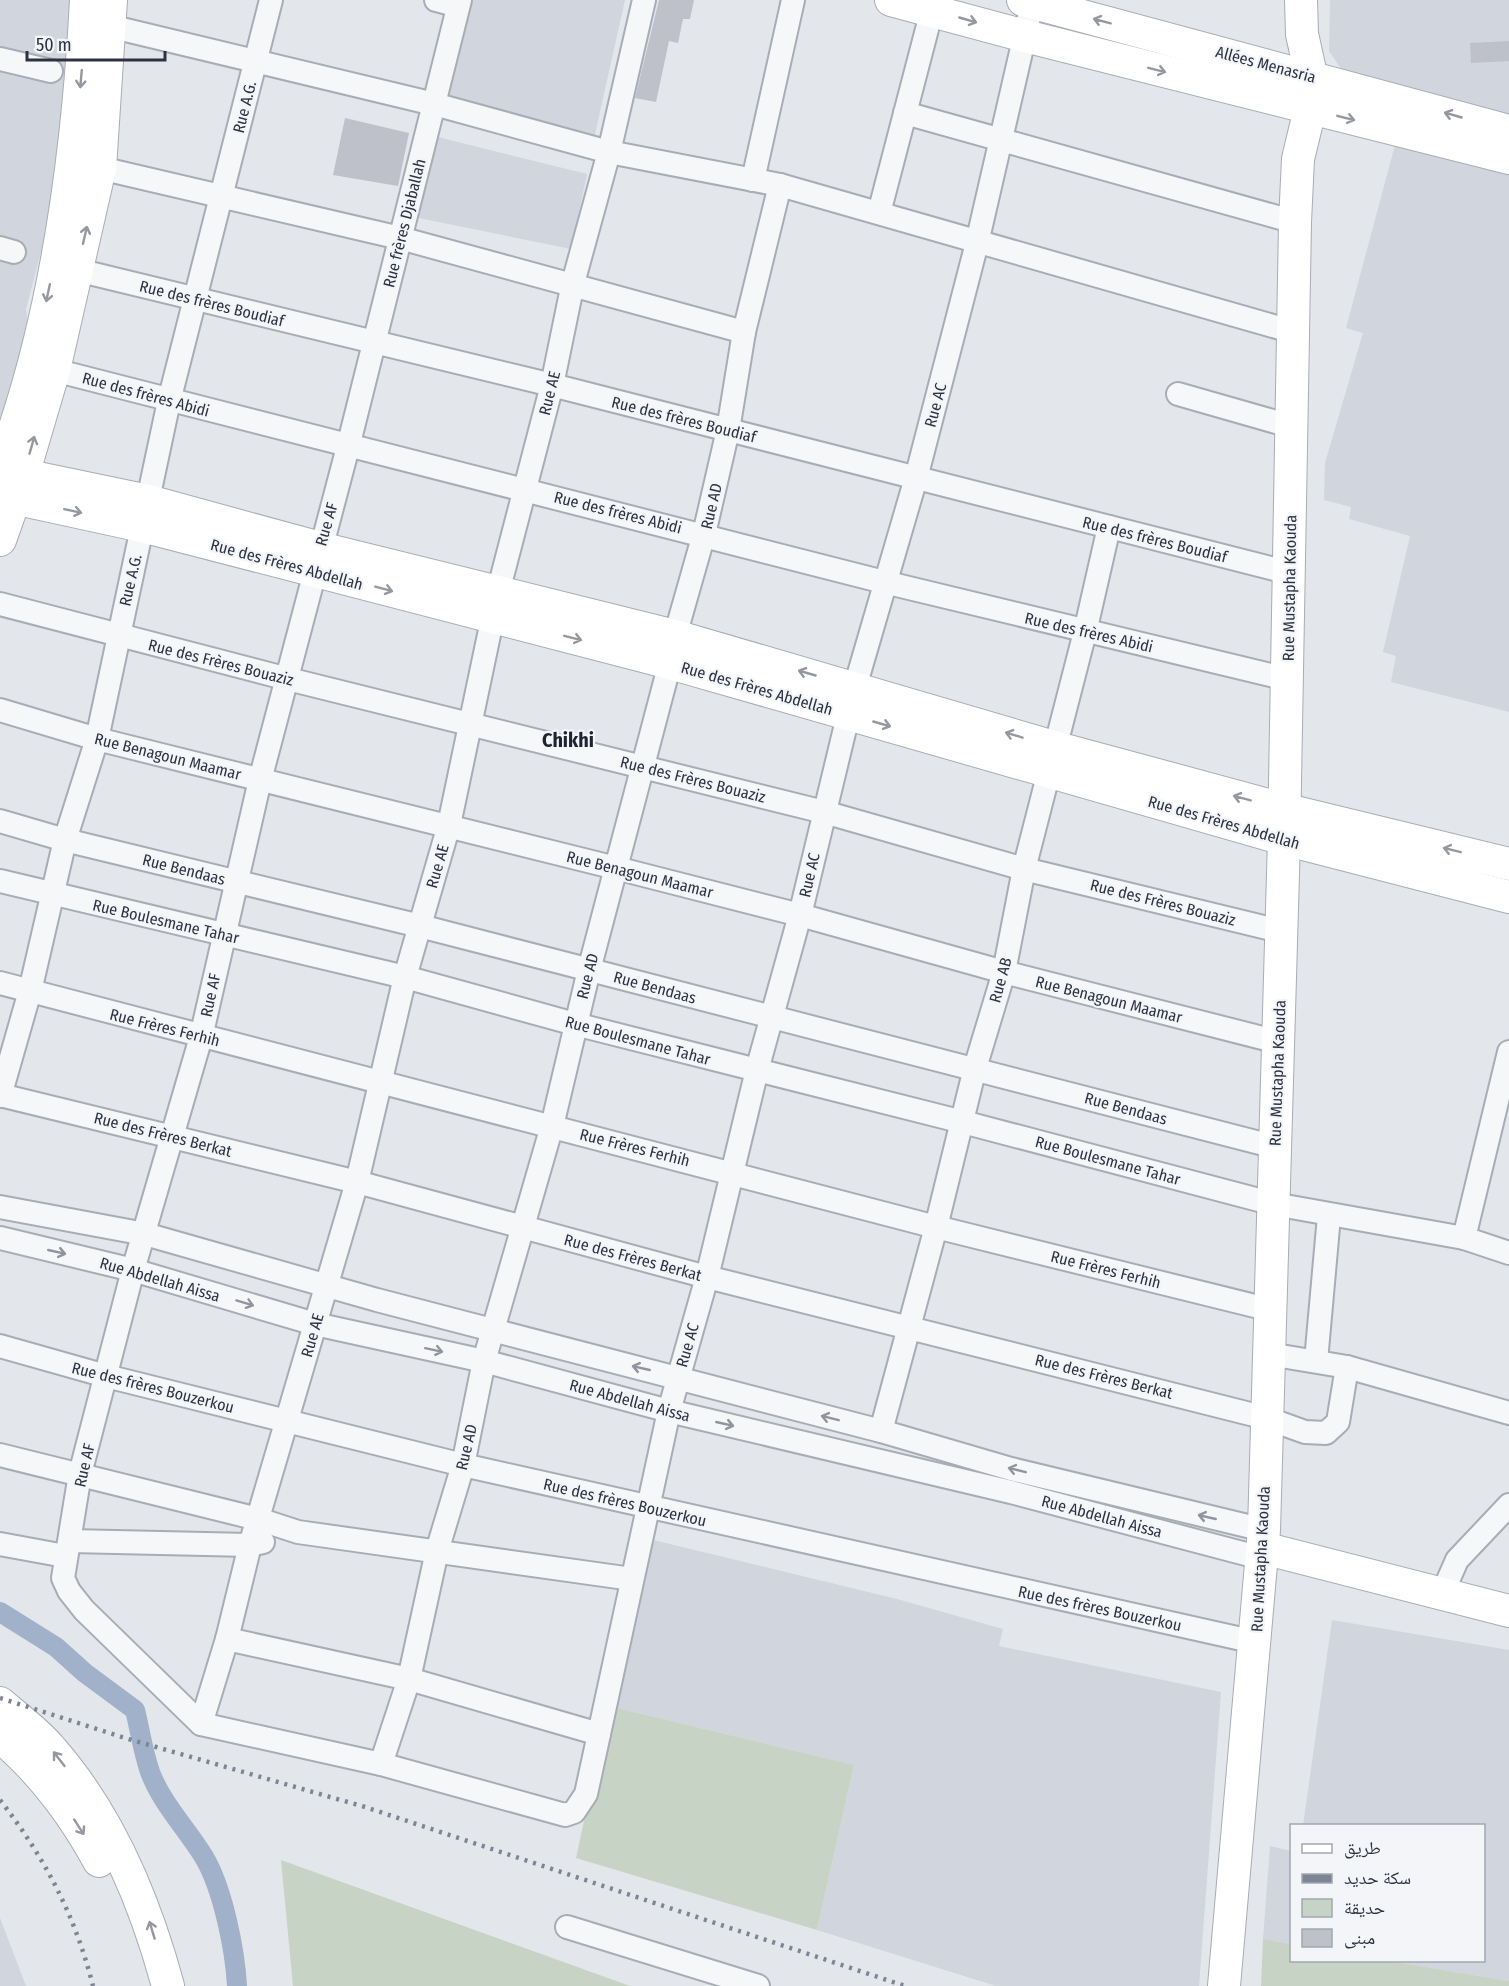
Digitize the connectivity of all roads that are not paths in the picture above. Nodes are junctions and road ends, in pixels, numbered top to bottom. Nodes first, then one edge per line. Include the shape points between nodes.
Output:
1 (86, 0) edge
2 (271, 0) edge
3 (436, 0) edge
4 (644, 0) edge
5 (793, 0) edge
6 (891, 0) edge
7 (1301, 0) edge
8 (1029, 1) edge
9 (459, 3) edge
10 (932, 10) junction
11 (110, 13) edge
12 (1025, 36) junction
13 (0, 59) edge
14 (256, 61) junction
15 (51, 71) dead end
16 (1299, 72) junction
17 (434, 104) junction
18 (1299, 106) junction
19 (905, 113) junction
20 (1509, 131) edge
21 (1001, 140) junction
22 (609, 152) junction
23 (1509, 158) edge
24 (100, 168) junction
25 (753, 180) junction
26 (780, 185) junction
27 (223, 195) junction
28 (879, 213) junction
29 (1295, 222) junction
30 (400, 238) junction
31 (977, 243) junction
32 (77, 270) junction
33 (573, 283) junction
34 (195, 298) junction
35 (744, 332) junction
36 (1294, 332) junction
37 (374, 342) junction
38 (54, 370) junction
39 (552, 386) junction
40 (1178, 394) dead end
41 (170, 401) junction
42 (1290, 426) junction
43 (728, 430) junction
44 (348, 447) junction
45 (7, 478) edge
46 (916, 478) junction
47 (524, 488) junction
48 (145, 513) junction
49 (1109, 527) junction
50 (704, 534) junction
51 (0, 540) edge
52 (317, 559) junction
53 (1290, 573) junction
54 (884, 582) junction
55 (0, 604) edge
56 (496, 605) junction
57 (1085, 632) junction
58 (117, 636) junction
59 (672, 650) junction
60 (288, 679) junction
61 (1287, 679) junction
62 (852, 701) junction
63 (0, 710) edge
64 (469, 722) junction
65 (97, 738) junction
66 (1052, 760) junction
67 (642, 766) junction
68 (260, 780) junction
69 (824, 812) junction
70 (0, 821) edge
71 (1284, 824) junction
72 (449, 825) junction
73 (65, 840) junction
74 (1509, 864) edge
75 (616, 868) junction
76 (1024, 868) junction
77 (0, 881) edge
78 (236, 881) junction
79 (54, 895) junction
80 (1509, 897) edge
81 (800, 915) junction
82 (420, 926) junction
83 (1280, 931) junction
84 (223, 935) junction
85 (589, 970) junction
86 (1004, 972) junction
87 (405, 977) junction
88 (0, 983) edge
89 (30, 991) junction
90 (771, 1017) junction
91 (575, 1024) junction
92 (201, 1037) junction
93 (1278, 1042) junction
94 (1509, 1052) edge
95 (975, 1068) junction
96 (756, 1070) junction
97 (379, 1081) junction
98 (0, 1095) edge
99 (963, 1122) junction
100 (552, 1126) junction
101 (172, 1136) junction
102 (1275, 1147) junction
103 (731, 1172) junction
104 (357, 1182) junction
105 (1274, 1204) junction
106 (0, 1207) edge
107 (1329, 1216) junction
108 (936, 1227) junction
109 (523, 1228) junction
110 (145, 1234) junction
111 (0, 1238) edge
112 (1464, 1238) junction
113 (1509, 1253) edge
114 (133, 1270) junction
115 (707, 1277) junction
116 (327, 1286) junction
117 (1271, 1310) junction
118 (315, 1324) junction
119 (908, 1326) junction
120 (492, 1328) junction
121 (0, 1346) edge
122 (1269, 1354) junction
123 (484, 1361) junction
124 (1316, 1361) junction
125 (1347, 1367) junction
126 (106, 1376) junction
127 (677, 1377) junction
128 (669, 1411) junction
129 (1509, 1413) edge
130 (1266, 1418) junction
131 (287, 1420) junction
132 (881, 1431) junction
133 (0, 1455) edge
134 (463, 1465) junction
135 (80, 1474) junction
136 (1509, 1505) edge
137 (648, 1508) junction
138 (258, 1519) junction
139 (298, 1532) junction
140 (0, 1544) edge
141 (250, 1545) junction
142 (1263, 1546) junction
143 (437, 1551) junction
144 (66, 1558) junction
145 (632, 1579) junction
146 (1442, 1594) junction
147 (1509, 1611) edge
148 (227, 1639) junction
149 (1255, 1642) junction
150 (409, 1679) junction
151 (0, 1703) edge
152 (201, 1724) junction
153 (599, 1734) junction
154 (0, 1736) edge
155 (381, 1764) junction
156 (567, 1927) dead end
157 (146, 1986) edge
158 (168, 1986) edge
159 (758, 1986) edge
160 (1224, 1986) edge

1 -> 45 main road via 82,81 59,240
2 - 14 street, Rue A.G.
3 - 9 street
4 - 22 street, Rue AE
5 - 25 street
6 - 10 main road
7 - 16 main road, Rue Mustapha Kaouda
8 - 12 street, Rue AC
16 -> 8 main road, Allées Menasria
9 - 17 street, Rue frères Djaballah
10 -> 12 main road
10 - 19 street
11 - 14 street
11 - 24 main road
12 -> 18 main road
12 - 21 street, Rue AC
13 - 15 street
14 - 17 street
14 - 27 street, Rue A.G.
16 - 18 main road, Rue Mustapha Kaouda
20 -> 16 main road, Allées Menasria
17 - 22 street
17 - 30 street, Rue frères Djaballah
18 -> 23 main road
18 - 29 main road, Rue Mustapha Kaouda
19 - 21 street
19 - 28 street
21 - 29 street
21 - 31 street, Rue AC
22 - 25 street
22 - 33 street, Rue AE
24 - 27 street
32 -> 24 main road
25 - 26 street
26 - 28 street
26 - 35 street, Rue AD
27 - 30 street
27 - 34 street, Rue A.G.
28 - 31 street
29 - 36 main road, Rue Mustapha Kaouda
30 - 33 street
30 - 37 street, Rue frères Djaballah
31 - 36 street
31 - 46 street, Rue AC
32 - 34 street, Rue des frères Boudiaf
32 - 38 main road
33 - 35 street
33 - 39 street, Rue AE
34 - 37 street, Rue des frères Boudiaf
34 - 41 street, Rue A.G.
35 - 43 street, Rue AD
36 - 42 main road, Rue Mustapha Kaouda
37 - 39 street, Rue des frères Boudiaf
37 - 44 street, Rue frères Djaballah
38 - 41 street, Rue des frères Abidi
45 -> 38 main road
39 - 43 street, Rue des frères Boudiaf
39 - 47 street, Rue AE
40 - 42 street
41 - 44 street, Rue des frères Abidi
41 - 48 street, Rue A.G.
42 - 53 main road, Rue Mustapha Kaouda
43 - 46 street, Rue des frères Boudiaf
43 - 50 street, Rue AD
44 - 47 street, Rue des frères Abidi
44 - 52 street, Rue AF
45 - 48 main road, Rue des Frères Abdellah
45 - 51 main road
46 - 49 street, Rue des frères Boudiaf
46 - 54 street, Rue AC
47 - 50 street, Rue des frères Abidi
47 - 56 street, Rue AE
48 - 52 main road, Rue des Frères Abdellah
48 - 58 street, Rue A.G.
49 - 53 street, Rue des frères Boudiaf
49 - 57 street, Rue AB
50 - 54 street, Rue des frères Abidi
50 - 59 street, Rue AD
52 - 56 main road, Rue des Frères Abdellah
52 - 60 street, Rue AF
53 - 61 main road, Rue Mustapha Kaouda
54 - 57 street, Rue des frères Abidi
54 - 62 street, Rue AC
55 - 58 street, Rue des Frères Bouaziz
56 - 59 main road, Rue des Frères Abdellah
56 - 64 street, Rue AE
57 - 61 street, Rue des frères Abidi
57 - 66 street, Rue AB
58 - 60 street, Rue des Frères Bouaziz
58 - 65 street, Rue A.G.
59 - 62 main road, Rue des Frères Abdellah
59 - 67 street, Rue AD
60 - 64 street, Rue des Frères Bouaziz
60 - 68 street, Rue AF
61 - 71 main road, Rue Mustapha Kaouda
62 - 66 main road, Rue des Frères Abdellah
62 - 69 street, Rue AC
63 - 65 street, Rue Benagoun Maamar
64 - 67 street, Rue des Frères Bouaziz
64 - 72 street, Rue AE
65 - 68 street, Rue Benagoun Maamar
65 - 73 street, Rue A.G.
66 - 71 main road, Rue des Frères Abdellah
66 - 76 street, Rue AB
67 - 69 street, Rue des Frères Bouaziz
67 - 75 street, Rue AD
68 - 72 street, Rue Benagoun Maamar
68 - 78 street, Rue AF
69 - 76 street, Rue des Frères Bouaziz
69 - 81 street, Rue AC
70 - 73 street, Rue Bendaas
74 -> 71 main road, Rue des Frères Abdellah
71 - 80 main road, Rue des Frères Abdellah
71 - 83 main road, Rue Mustapha Kaouda
72 - 75 street, Rue Benagoun Maamar
72 - 82 street, Rue AE
73 - 78 street, Rue Bendaas
73 - 79 street, Rue A.G.
75 - 81 street, Rue Benagoun Maamar
75 - 85 street, Rue AD
76 - 83 street, Rue des Frères Bouaziz
76 - 86 street, Rue AB
77 - 79 street, Rue Boulesmane Tahar
78 - 82 street, Rue Bendaas
78 - 84 street, Rue AF
79 - 84 street, Rue Boulesmane Tahar
79 - 89 street, Rue A.G.
81 - 86 street, Rue Benagoun Maamar
81 - 90 street, Rue AC
82 - 85 street, Rue Bendaas
82 - 87 street, Rue AE
83 - 93 main road, Rue Mustapha Kaouda
84 - 87 street, Rue Boulesmane Tahar
84 - 92 street, Rue AF
85 - 90 street, Rue Bendaas
85 - 91 street, Rue AD
86 - 93 street, Rue Benagoun Maamar
86 - 95 street, Rue AB
87 - 91 street, Rue Boulesmane Tahar
87 - 97 street, Rue AE
88 - 89 street, Rue Frères Ferhih
89 - 92 street, Rue Frères Ferhih
89 - 98 street, Rue A.G.
90 - 95 street, Rue Bendaas
90 - 96 street, Rue AC
91 - 96 street, Rue Boulesmane Tahar
91 - 100 street, Rue AD
92 - 97 street, Rue Frères Ferhih
92 - 101 street, Rue AF
93 - 102 main road, Rue Mustapha Kaouda
94 - 112 street
95 - 99 street, Rue AB
95 - 102 street, Rue Bendaas
96 - 99 street, Rue Boulesmane Tahar
96 - 103 street, Rue AC
97 - 100 street, Rue Frères Ferhih
97 - 104 street, Rue AE
98 - 101 street, Rue des Frères Berkat
99 - 105 street, Rue Boulesmane Tahar
99 - 108 street, Rue AB
100 - 103 street, Rue Frères Ferhih
100 - 109 street, Rue AD
101 - 104 street, Rue des Frères Berkat
101 - 110 street, Rue AF
102 - 105 main road, Rue Mustapha Kaouda
103 - 108 street, Rue Frères Ferhih
103 - 115 street, Rue AC
104 - 109 street, Rue des Frères Berkat
104 - 116 street, Rue AE
105 - 107 street, Rue Boulesmane Tahar
105 - 117 main road, Rue Mustapha Kaouda
106 - 110 street
107 - 112 street, Rue Boulesmane Tahar
107 - 124 street
108 - 117 street, Rue Frères Ferhih
108 - 119 street, Rue AB
109 - 115 street, Rue des Frères Berkat
109 - 120 street, Rue AD
110 - 114 street, Rue AF
110 - 116 street
111 -> 114 street, Rue Abdellah Aissa
112 - 113 street, Rue Boulesmane Tahar
114 -> 118 street, Rue Abdellah Aissa
114 - 126 street, Rue AF
115 - 119 street, Rue des Frères Berkat
115 - 127 street, Rue AC
116 - 118 street, Rue AE
116 - 120 street
117 - 122 main road, Rue Mustapha Kaouda
118 -> 123 street, Rue Abdellah Aissa
118 - 131 street, Rue AE
119 - 130 street, Rue des Frères Berkat
119 - 132 street, Rue AB
120 - 123 street, Rue AD
127 -> 120 street via 554,1348
121 - 126 street, Rue des frères Bouzerkou
122 - 124 street
122 - 130 main road, Rue Mustapha Kaouda
123 - 128 street, Rue Abdellah Aissa
123 - 134 street, Rue AD
124 - 125 street
125 - 129 street
125 - 130 street, Rue des Frères Berkat via 1338,1422 1333,1429 1326,1433 1305,1432
126 - 131 street, Rue des frères Bouzerkou
126 - 135 street, Rue AF
127 - 128 street, Rue AC
132 -> 127 street
128 - 137 street, Rue AC
128 -> 142 street, Rue Abdellah Aissa via 1011,1492
130 - 142 main road, Rue Mustapha Kaouda
131 - 134 street, Rue des frères Bouzerkou
131 - 138 street, Rue AE
142 -> 132 street
133 - 135 street
134 - 137 street, Rue des frères Bouzerkou
134 - 143 street, Rue AD
135 - 138 street
135 - 144 street, Rue AF
136 - 146 street via 1457,1560
137 - 145 street, Rue AC
137 - 149 street, Rue des frères Bouzerkou
138 - 139 street
138 - 141 street, Rue AE
139 - 141 street
139 - 143 street
140 - 144 street
141 - 144 street
141 - 148 street, Rue AE
142 - 146 main road
142 - 149 main road, Rue Mustapha Kaouda
143 - 145 street
143 - 150 street, Rue AD
144 - 152 street via 69,1591 84,1610
145 - 153 street, Rue AC
146 - 147 main road
148 - 150 street
148 - 152 street, Rue AE
149 - 160 main road, Rue Mustapha Kaouda
150 - 153 street
150 - 155 street, Rue AD
158 -> 151 main road via 151,1925 107,1832 77,1782 50,1748
152 - 155 street
153 - 155 street, Rue AC via 586,1794 574,1812 566,1815
154 -> 157 main road via 31,1763 61,1800 90,1846 130,1930
156 - 159 street

